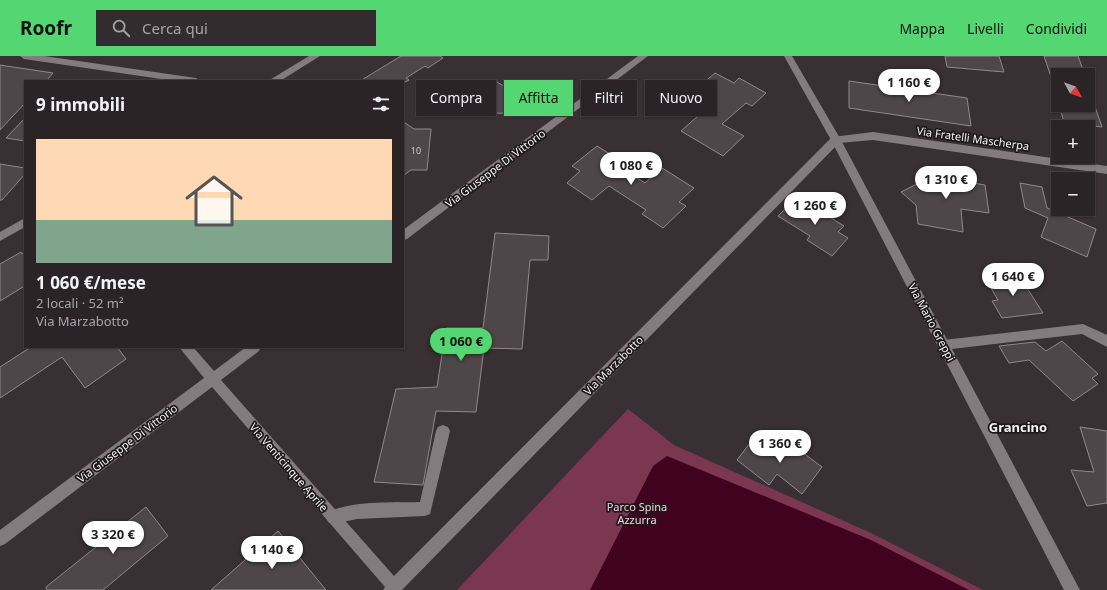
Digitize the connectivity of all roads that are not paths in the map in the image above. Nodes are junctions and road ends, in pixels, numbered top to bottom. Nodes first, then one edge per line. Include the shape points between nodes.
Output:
1 (24, 56) edge
2 (316, 56) edge
3 (644, 56) edge
4 (788, 56) edge
5 (189, 80) edge
6 (275, 80) edge
7 (836, 140) junction
8 (1107, 170) edge
9 (24, 223) edge
10 (404, 235) edge
11 (0, 237) edge
12 (1107, 342) edge
13 (943, 345) junction
14 (186, 348) edge
15 (254, 348) edge
16 (212, 379) junction
17 (443, 431) dead end
18 (333, 517) junction
19 (0, 539) edge
20 (393, 588) edge
21 (1072, 590) edge

1 - 5 street
2 - 6 street
3 - 10 street, Via Giuseppe Di Vittorio
4 - 7 street, Via Mario Greppi
7 - 8 street, Via Fratelli Mascherpa via 873,136
7 - 13 street, Via Mario Greppi
7 - 20 street, Via Marzabotto
9 - 11 street
12 - 13 street via 1083,329
13 - 21 street, Via Mario Greppi
14 - 16 street, Via Venticinque Aprile
15 - 16 street, Via Giuseppe Di Vittorio
16 - 18 street, Via Venticinque Aprile
16 - 19 street, Via Giuseppe Di Vittorio
17 - 18 street via 425,509 357,512
18 - 20 street, Via Venticinque Aprile

